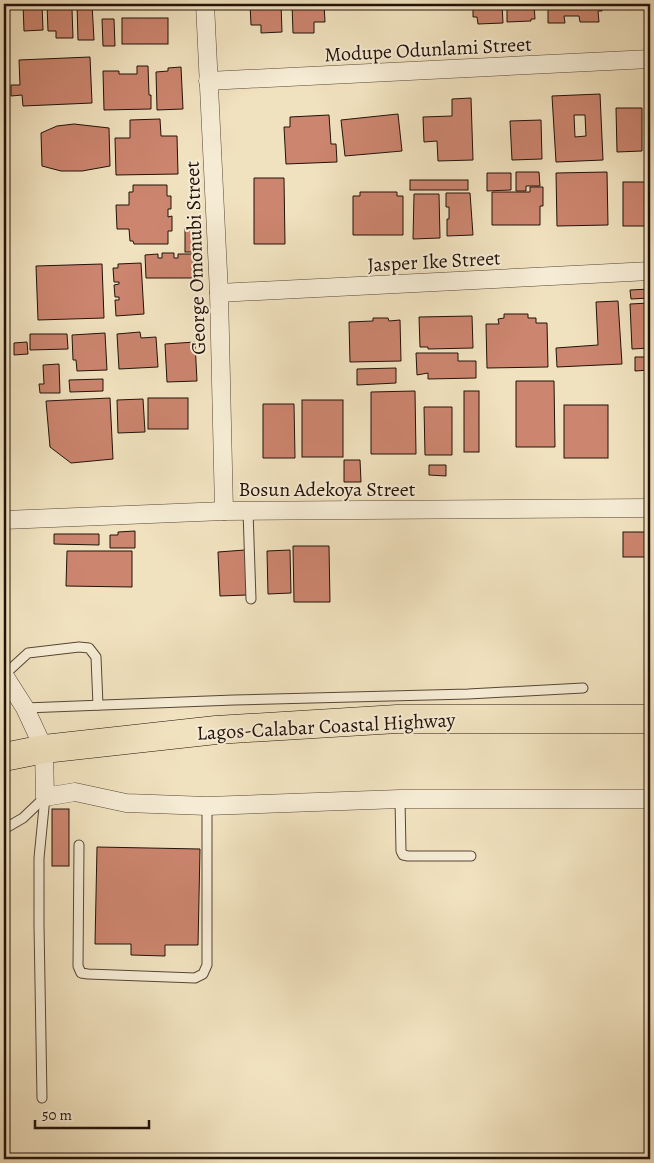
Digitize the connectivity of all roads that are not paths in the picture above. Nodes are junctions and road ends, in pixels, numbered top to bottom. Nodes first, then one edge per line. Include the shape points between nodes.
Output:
1 (205, 4) edge
2 (650, 59) edge
3 (208, 81) junction
4 (650, 271) edge
5 (219, 293) junction
6 (650, 508) edge
7 (224, 511) junction
8 (248, 511) junction
9 (4, 520) edge
10 (251, 599) dead end
11 (4, 675) edge
12 (583, 688) dead end
13 (98, 705) junction
14 (25, 708) junction
15 (650, 719) edge
16 (44, 749) junction
17 (4, 757) edge
18 (45, 797) junction
19 (400, 799) junction
20 (650, 799) edge
21 (207, 806) junction
22 (4, 829) edge
23 (80, 845) dead end
24 (472, 856) dead end
25 (42, 1098) dead end

1 - 3 street, George Omonubi Street
2 - 3 street, Modupe Odunlami Street
3 - 5 street, George Omonubi Street
4 - 5 street, Jasper Ike Street
5 - 7 street, George Omonubi Street
6 - 8 street, Bosun Adekoya Street
7 - 8 street, Bosun Adekoya Street
7 - 9 street, Bosun Adekoya Street
8 - 10 lane
11 - 13 lane via 28,653 79,646 89,648 96,657
11 - 14 street
12 - 13 lane
13 - 14 lane
14 - 16 street
15 - 16 highway, Lagos-Calabar Coastal Highway via 397,719 216,730
16 - 17 highway, Lagos-Calabar Coastal Highway
16 - 18 street
18 - 21 street via 75,792 126,803
18 - 22 lane via 23,818
18 - 25 lane via 39,868
19 - 20 street
19 - 21 street
19 - 24 lane via 403,855
21 - 23 lane via 207,965 203,974 195,978 81,973 78,966

